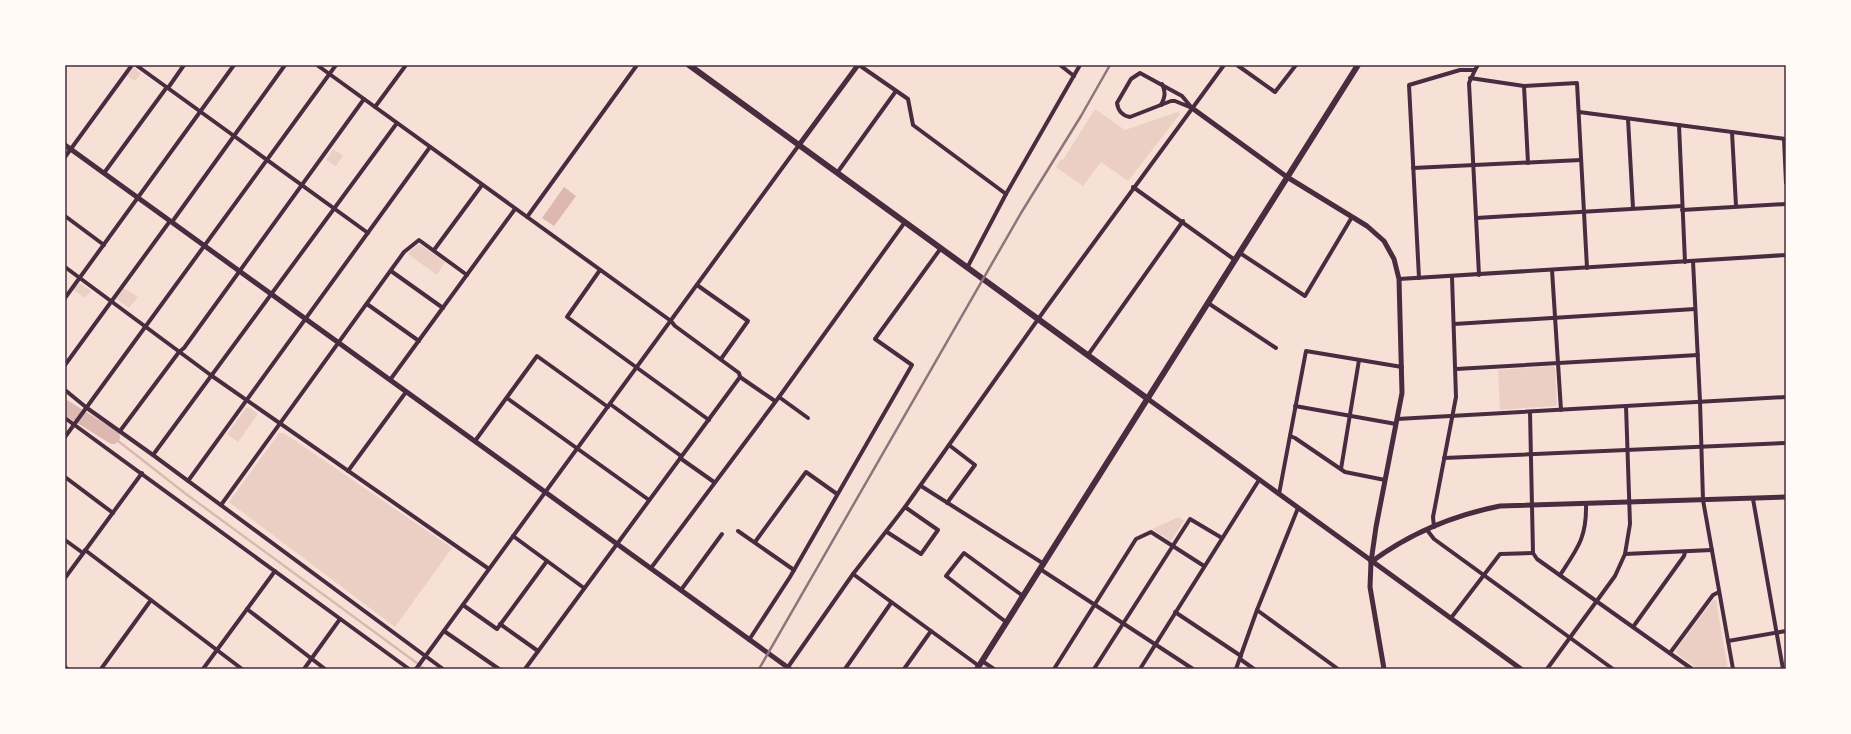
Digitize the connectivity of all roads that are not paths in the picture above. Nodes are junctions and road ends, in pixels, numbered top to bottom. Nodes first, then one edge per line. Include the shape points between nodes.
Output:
1 (132, 65) edge
2 (136, 65) edge
3 (184, 65) edge
4 (234, 65) edge
5 (285, 65) edge
6 (317, 65) edge
7 (336, 65) edge
8 (406, 65) edge
9 (637, 65) edge
10 (689, 65) edge
11 (858, 65) edge
12 (1060, 65) edge
13 (1080, 65) edge
14 (1224, 65) edge
15 (1237, 65) edge
16 (1296, 65) edge
17 (1358, 65) edge
18 (1478, 65) edge
19 (1475, 70) junction
20 (329, 74) junction
21 (1074, 76) junction
22 (1470, 78) junction
23 (1162, 84) junction
24 (1524, 86) junction
25 (167, 87) junction
26 (896, 91) junction
27 (364, 99) junction
28 (1161, 105) junction
29 (375, 108) junction
30 (1192, 108) junction
31 (201, 111) junction
32 (1579, 112) junction
33 (1628, 119) junction
34 (397, 123) junction
35 (1679, 125) junction
36 (1732, 132) junction
37 (234, 136) junction
38 (1785, 139) edge
39 (65, 145) edge
40 (799, 145) junction
41 (430, 147) junction
42 (70, 149) junction
43 (65, 157) edge
44 (268, 160) junction
45 (1581, 160) junction
46 (1528, 163) junction
47 (1473, 165) junction
48 (1413, 168) junction
49 (104, 173) junction
50 (837, 173) junction
51 (1287, 177) junction
52 (1786, 183) edge
53 (302, 185) junction
54 (482, 185) junction
55 (1134, 187) junction
56 (1006, 194) junction
57 (138, 198) junction
58 (1786, 204) edge
59 (1736, 206) junction
60 (334, 208) junction
61 (1633, 208) junction
62 (1682, 208) junction
63 (515, 209) junction
64 (1584, 212) junction
65 (65, 216) edge
66 (527, 217) junction
67 (1352, 217) junction
68 (1476, 218) junction
69 (1183, 221) junction
70 (171, 222) junction
71 (905, 222) junction
72 (368, 233) junction
73 (104, 245) junction
74 (205, 246) junction
75 (941, 248) junction
76 (434, 250) junction
77 (1240, 253) junction
78 (1786, 255) edge
79 (1235, 260) junction
80 (1693, 261) junction
81 (1685, 262) junction
82 (65, 267) edge
83 (967, 268) junction
84 (1587, 268) junction
85 (600, 270) junction
86 (1552, 270) junction
87 (239, 271) junction
88 (392, 271) junction
89 (467, 275) junction
90 (1479, 275) junction
91 (1452, 277) junction
92 (80, 278) junction
93 (1419, 278) junction
94 (1399, 279) junction
95 (698, 285) junction
96 (272, 295) junction
97 (65, 298) edge
98 (112, 300) junction
99 (1208, 303) junction
100 (368, 304) junction
101 (443, 308) junction
102 (1695, 309) junction
103 (1555, 318) junction
104 (305, 319) junction
105 (1038, 319) junction
106 (671, 322) junction
107 (1454, 324) junction
108 (146, 326) junction
109 (419, 341) junction
110 (339, 344) junction
111 (1276, 348) dead end
112 (179, 352) junction
113 (1088, 355) junction
114 (1698, 355) junction
115 (721, 359) junction
116 (1359, 360) junction
117 (1558, 363) junction
118 (65, 365) edge
119 (637, 367) junction
120 (1402, 367) junction
121 (1456, 369) junction
122 (212, 376) junction
123 (740, 377) junction
124 (390, 380) junction
125 (65, 390) edge
126 (406, 392) junction
127 (779, 397) junction
128 (1786, 397) edge
129 (507, 398) junction
130 (1148, 398) junction
131 (246, 400) junction
132 (775, 401) junction
133 (1700, 401) junction
134 (609, 406) junction
135 (1295, 406) junction
136 (1626, 406) junction
137 (87, 408) junction
138 (1561, 410) junction
139 (1530, 412) junction
140 (1350, 415) junction
141 (1452, 417) junction
142 (65, 418) edge
143 (808, 418) dead end
144 (709, 420) junction
145 (1397, 422) junction
146 (76, 423) junction
147 (280, 424) junction
148 (120, 431) junction
149 (1290, 436) junction
150 (65, 438) edge
151 (475, 441) junction
152 (1786, 443) edge
153 (949, 445) junction
154 (1701, 447) junction
155 (578, 448) junction
156 (1628, 450) junction
157 (153, 455) junction
158 (1531, 455) junction
159 (681, 457) junction
160 (1444, 458) junction
161 (1341, 469) junction
162 (348, 471) junction
163 (142, 473) junction
164 (65, 477) edge
165 (1259, 480) junction
166 (1385, 480) junction
167 (188, 481) junction
168 (714, 482) junction
169 (920, 486) junction
170 (546, 492) junction
171 (837, 494) junction
172 (1279, 494) junction
173 (1786, 497) edge
174 (1753, 498) junction
175 (649, 500) junction
176 (1703, 500) junction
177 (1630, 502) junction
178 (946, 503) junction
179 (1586, 503) junction
180 (221, 505) junction
181 (1532, 505) junction
182 (905, 507) junction
183 (1298, 508) junction
184 (113, 513) junction
185 (1434, 527) junction
186 (738, 530) dead end
187 (1427, 530) junction
188 (887, 532) junction
189 (722, 534) dead end
190 (513, 536) junction
191 (1222, 538) junction
192 (65, 540) edge
193 (755, 542) junction
194 (618, 544) junction
195 (1172, 546) junction
196 (1712, 550) junction
197 (84, 552) junction
198 (1685, 552) junction
199 (1533, 554) junction
200 (1625, 554) junction
201 (547, 561) junction
202 (1371, 562) junction
203 (1204, 566) junction
204 (1042, 567) junction
205 (651, 568) junction
206 (490, 569) junction
207 (794, 570) junction
208 (274, 571) junction
209 (853, 574) junction
210 (1484, 575) junction
211 (1560, 575) junction
212 (65, 578) edge
213 (584, 588) junction
214 (681, 590) junction
215 (1719, 592) junction
216 (1023, 596) junction
217 (151, 600) junction
218 (1597, 601) junction
219 (891, 603) junction
220 (463, 605) junction
221 (1095, 605) junction
222 (247, 609) junction
223 (1257, 610) junction
224 (1175, 612) junction
225 (1452, 618) junction
226 (340, 619) junction
227 (1006, 622) junction
228 (500, 624) junction
229 (1123, 624) junction
230 (1633, 627) junction
231 (444, 631) junction
232 (931, 631) junction
233 (1786, 631) edge
234 (1776, 632) junction
235 (1570, 638) junction
236 (749, 640) junction
237 (1728, 641) junction
238 (1155, 644) junction
239 (217, 650) junction
240 (538, 651) junction
241 (1670, 654) junction
242 (1241, 657) junction
243 (425, 658) junction
244 (311, 659) junction
245 (979, 665) edge
246 (789, 668) edge
247 (101, 669) edge
248 (203, 669) edge
249 (242, 669) edge
250 (304, 669) edge
251 (325, 669) edge
252 (409, 669) edge
253 (416, 669) edge
254 (444, 669) edge
255 (499, 669) edge
256 (525, 669) edge
257 (845, 669) edge
258 (904, 669) edge
259 (994, 669) edge
260 (1054, 669) edge
261 (1094, 669) edge
262 (1140, 669) edge
263 (1193, 669) edge
264 (1236, 669) edge
265 (1254, 669) edge
266 (1338, 669) edge
267 (1384, 669) edge
268 (1521, 669) edge
269 (1547, 669) edge
270 (1613, 669) edge
271 (1692, 669) edge
272 (1733, 669) edge
273 (1783, 669) edge

1 - 42 street
2 - 25 street
3 - 25 street
4 - 31 street
5 - 37 street
6 - 20 street
7 - 20 street
8 - 29 street
9 - 66 street
10 - 40 main road
11 - 26 street
11 - 40 street
12 - 21 street
13 - 21 street
14 - 30 street
15 - 16 street via 1275,92
17 - 51 main road
18 - 19 street
19 - 22 street
19 - 48 street via 1460,70 1409,85
20 - 27 street
20 - 44 street
21 - 56 street
22 - 24 street
22 - 47 street
23 - 28 street via 1165,97
23 - 28 street via 1145,75 1136,74 1117,103 1120,112 1130,117
23 - 30 street via 1182,96
24 - 32 street via 1577,83
24 - 46 street
25 - 31 street
25 - 49 street
26 - 50 street
26 - 56 street via 908,99 913,126
27 - 29 street
27 - 53 street
28 - 30 street via 1175,101
29 - 34 street
30 - 51 street
30 - 55 street
31 - 37 street
31 - 57 street
32 - 33 street
32 - 45 street
33 - 35 street
33 - 61 street
34 - 41 street
34 - 60 street
35 - 36 street
35 - 62 street
36 - 38 street
36 - 59 street
37 - 44 street
37 - 70 street
38 - 52 street
39 - 42 street
40 - 50 main road
40 - 95 street
41 - 54 street
41 - 72 street
42 - 43 street
42 - 49 street
44 - 53 street
44 - 74 street
45 - 46 street
45 - 64 street
46 - 47 street
47 - 48 street
47 - 68 street
48 - 93 street
49 - 57 street
50 - 71 main road
51 - 67 street
51 - 77 main road
53 - 60 street
53 - 87 street
54 - 63 street
54 - 76 street
55 - 69 street
55 - 105 street
56 - 83 street
57 - 70 street
57 - 73 street
58 - 59 street
59 - 62 street
60 - 72 street
60 - 96 street
61 - 62 street
61 - 64 street
62 - 81 street
63 - 66 street
63 - 89 street
64 - 68 street
64 - 84 street
65 - 73 street
66 - 85 street
67 - 77 street via 1305,296
67 - 94 street via 1384,241 1394,259
68 - 90 street
69 - 79 street
69 - 113 street
70 - 74 street
70 - 98 street
71 - 75 main road
71 - 127 street
72 - 104 street
73 - 92 street
74 - 87 street
74 - 108 street
75 - 83 main road
75 - 171 street via 875,339 912,365
76 - 88 street via 419,240 404,252
76 - 89 street
77 - 79 main road
78 - 80 street
79 - 99 main road
80 - 81 street
80 - 102 street
81 - 84 street
82 - 92 street
83 - 105 main road
84 - 86 street
85 - 106 street
85 - 119 street via 567,316
86 - 90 street
86 - 103 street
87 - 96 street
87 - 112 street
88 - 100 street
88 - 101 street
89 - 101 street
90 - 91 street
91 - 93 street
91 - 107 street
92 - 97 street
92 - 98 street
93 - 94 street
94 - 120 street
95 - 106 street
95 - 115 street via 748,321
96 - 104 street
96 - 122 street
98 - 108 street
98 - 118 street
99 - 111 street
99 - 130 main road
100 - 109 street
100 - 110 street
101 - 109 street
102 - 103 street
102 - 114 street
103 - 107 street
103 - 117 street
104 - 110 street
104 - 131 street
105 - 113 main road
105 - 153 street
106 - 115 street
106 - 119 street
107 - 121 street
108 - 112 street
108 - 137 street
109 - 124 street
110 - 124 street
110 - 147 street
112 - 122 street
112 - 148 street
113 - 130 main road
114 - 117 street
114 - 133 street
115 - 123 street
116 - 120 street
116 - 135 street via 1306,351
116 - 140 street
117 - 121 street
117 - 138 street
119 - 134 street
119 - 144 street
120 - 145 street via 1402,393
121 - 141 street via 1456,396
122 - 131 street
122 - 157 street
123 - 132 street
123 - 144 street
124 - 126 street
125 - 137 street
126 - 151 street
126 - 162 street
127 - 132 street
127 - 143 street
128 - 133 street
129 - 134 street via 537,356
129 - 151 street
129 - 155 street
130 - 165 street
130 - 204 main road
131 - 147 street
131 - 167 street
132 - 168 street
133 - 136 street
133 - 154 street
134 - 155 street
134 - 159 street
135 - 140 street
135 - 149 street
136 - 138 street
136 - 156 street
137 - 146 street
137 - 148 street
138 - 139 street
139 - 141 street
139 - 158 street
140 - 145 street
140 - 161 street
141 - 145 street
141 - 160 street
142 - 146 street
144 - 159 street
145 - 166 street
146 - 150 street
146 - 163 street
147 - 162 street
147 - 180 street
148 - 157 street
149 - 161 street
149 - 172 street
151 - 170 street
152 - 154 street
153 - 169 street
153 - 178 street via 975,465
154 - 156 street
154 - 176 street
155 - 170 street
155 - 175 street
156 - 158 street
156 - 177 street
157 - 167 street
158 - 160 street
158 - 181 street
159 - 168 street
159 - 175 street
160 - 185 street via 1433,517
161 - 166 street
162 - 206 street
163 - 184 street
163 - 208 street
164 - 184 street
165 - 172 street
165 - 191 street
166 - 202 street
167 - 180 street
168 - 205 street
169 - 178 street
169 - 182 street
170 - 190 street
170 - 194 street
171 - 193 street via 806,472
171 - 207 street
172 - 183 street
173 - 174 street
174 - 176 street
174 - 234 street
175 - 194 street
176 - 177 street
176 - 196 street
177 - 179 street
177 - 200 street
178 - 204 street
179 - 181 street
179 - 211 street via 1587,521 1582,539
180 - 243 street
181 - 185 street via 1478,510
181 - 199 street
182 - 188 street
182 - 188 street via 938,530 921,554
183 - 202 street
183 - 223 street
184 - 197 street
185 - 187 street
186 - 193 street
187 - 202 street via 1395,544
187 - 210 street via 1434,539
188 - 209 street
189 - 214 street
190 - 201 street
190 - 206 street
191 - 195 street via 1190,519
191 - 203 street
192 - 197 street
193 - 207 street
194 - 205 street
194 - 213 street
195 - 203 street
195 - 221 street via 1151,532 1136,539
195 - 229 street
196 - 198 street
196 - 215 street
197 - 212 street
197 - 217 street
198 - 200 street
198 - 230 street
199 - 210 street via 1500,554
199 - 211 street
200 - 218 street via 1615,576
201 - 213 street
201 - 228 street
202 - 225 street
202 - 267 street via 1370,587
203 - 224 street
204 - 216 main road
204 - 221 street
205 - 214 street
206 - 220 street
207 - 236 street
208 - 222 street
208 - 226 street
209 - 219 street
209 - 246 street
210 - 225 street
210 - 235 street
211 - 218 street
213 - 240 street
214 - 236 street
215 - 237 street
215 - 241 street via 1713,595
216 - 227 main road
216 - 227 street via 964,553 946,576
217 - 239 street
217 - 247 street
218 - 230 street
218 - 235 street
219 - 232 street
219 - 257 street
220 - 228 street via 497,629
220 - 231 street
221 - 229 street
221 - 260 street
222 - 239 street
222 - 244 street
223 - 242 street
223 - 266 street
224 - 238 street
224 - 242 street
225 - 268 street
226 - 244 street
226 - 252 street
227 - 245 main road
228 - 240 street
229 - 238 street
229 - 261 street
230 - 241 street
231 - 243 street
231 - 255 street
232 - 245 street
232 - 258 street
233 - 234 street
234 - 237 street
234 - 273 street
235 - 269 street
235 - 270 street
236 - 246 street
237 - 272 street
238 - 262 street
238 - 263 street
239 - 248 street
239 - 249 street
240 - 256 street
241 - 271 street
242 - 264 street
242 - 265 street
243 - 253 street
243 - 254 street
244 - 250 street
244 - 251 street
245 - 259 street

